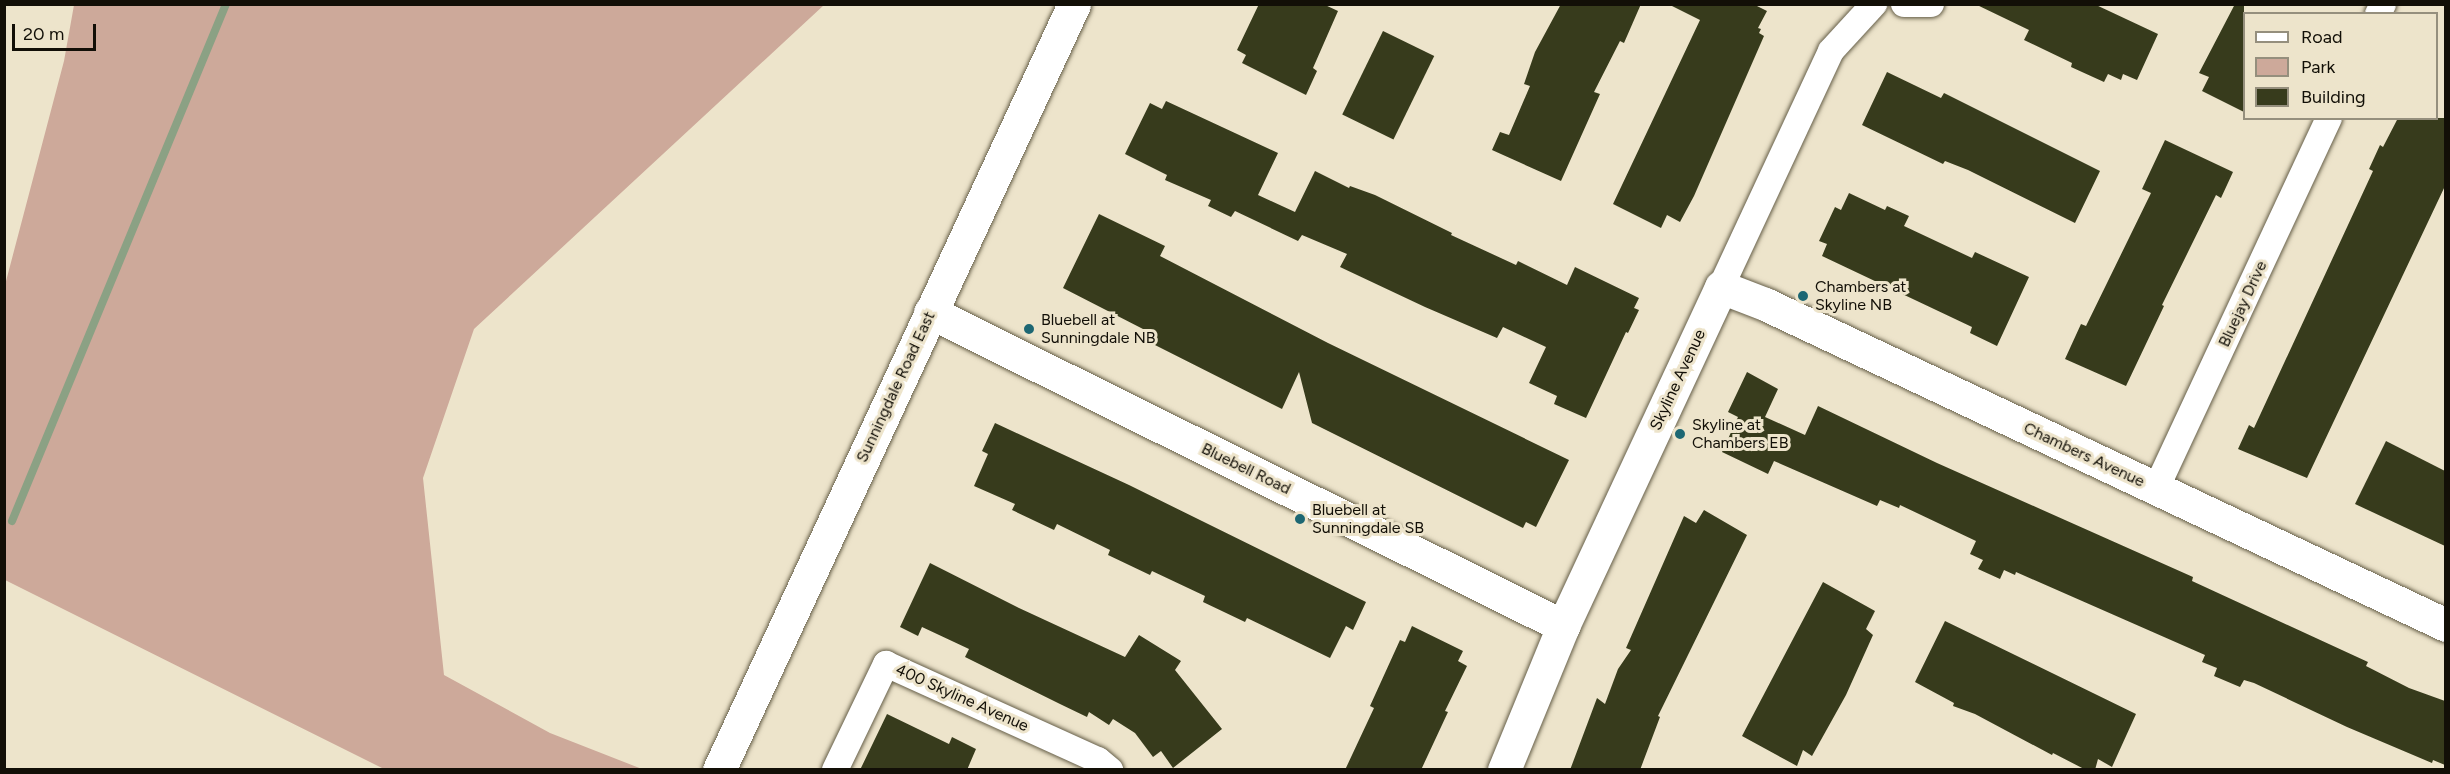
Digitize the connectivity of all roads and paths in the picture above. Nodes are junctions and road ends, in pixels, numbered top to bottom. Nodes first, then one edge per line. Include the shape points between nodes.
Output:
1 (1074, 4) edge
2 (1874, 4) edge
3 (1904, 4) edge
4 (1931, 4) edge
5 (2328, 120) edge
6 (1721, 287) junction
7 (930, 312) junction
8 (2156, 489) junction
9 (2445, 625) edge
10 (1563, 626) junction
11 (719, 770) edge
12 (835, 770) edge
13 (1110, 770) edge
14 (1504, 770) edge

1 - 7 street, Sunningdale Road East
2 - 6 street, Skyline Avenue via 1831,51
3 - 4 street
5 - 8 street, Bluejay Drive
6 - 8 street, Chambers Avenue via 1765,304
6 - 10 street, Skyline Avenue
7 - 10 street, Bluebell Road
7 - 11 street, Sunningdale Road East
8 - 9 street, Chambers Avenue
10 - 14 street, Skyline Avenue
12 - 13 street, 400 Skyline Avenue via 886,664 1098,760

